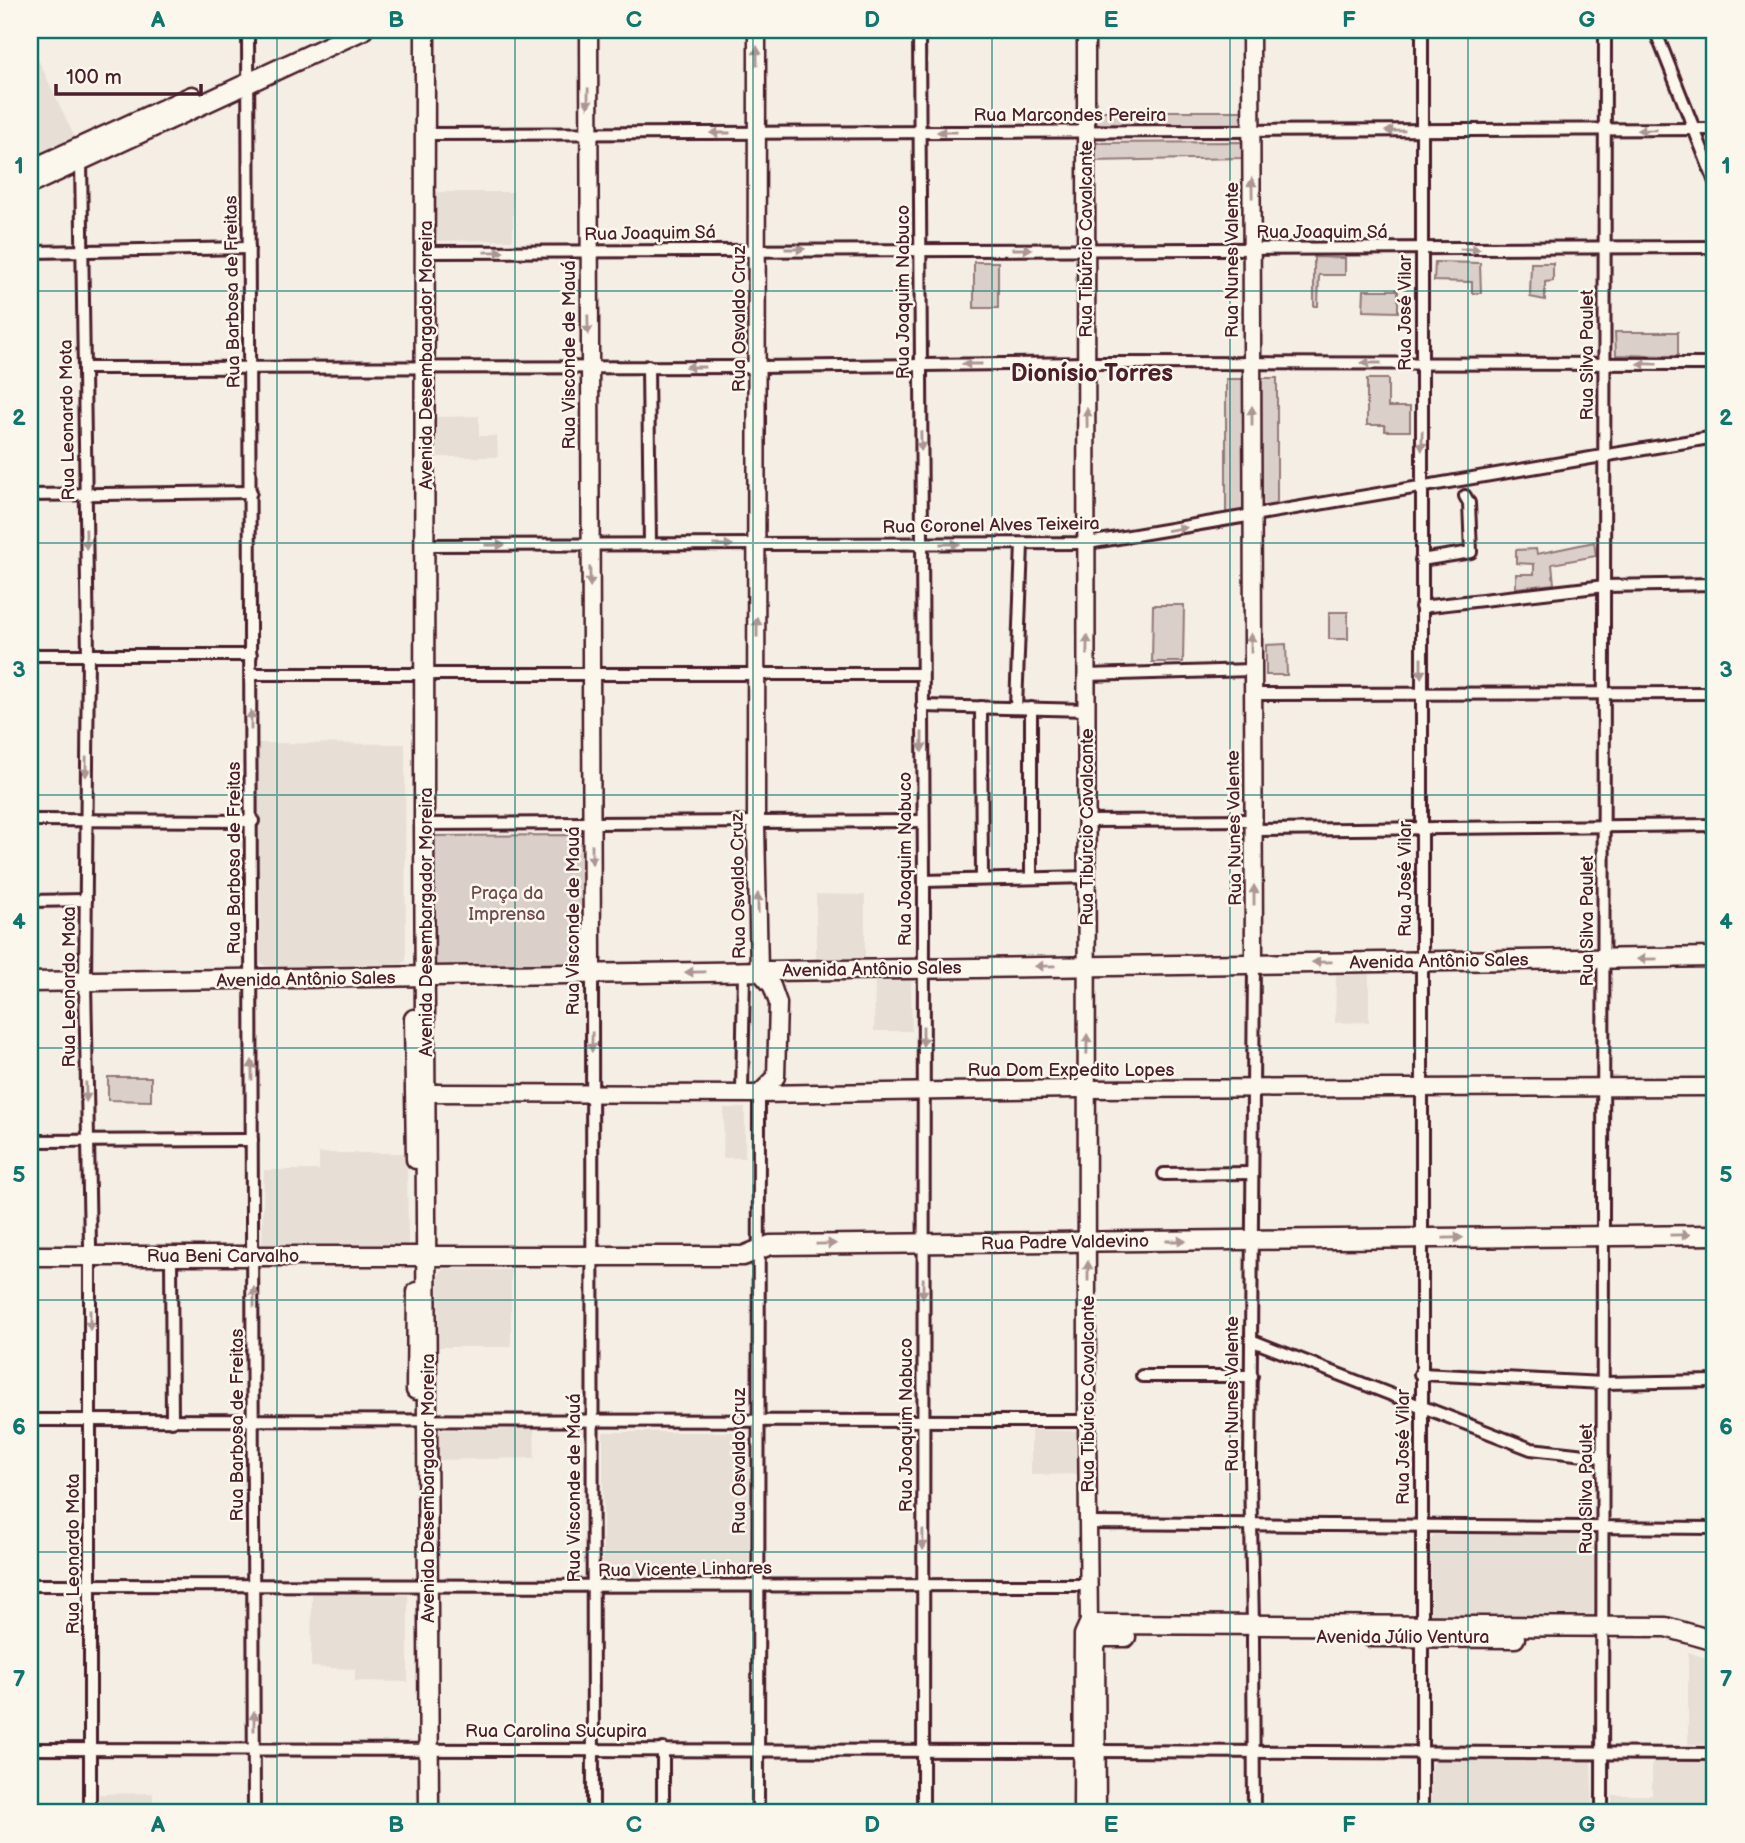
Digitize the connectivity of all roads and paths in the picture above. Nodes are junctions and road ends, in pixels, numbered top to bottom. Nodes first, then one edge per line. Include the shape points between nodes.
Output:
1 (248, 30) edge
2 (337, 30) edge
3 (363, 30) edge
4 (413, 30) edge
5 (425, 30) edge
6 (589, 30) edge
7 (757, 30) edge
8 (919, 30) edge
9 (1086, 30) edge
10 (1251, 30) edge
11 (1422, 30) edge
12 (1605, 30) edge
13 (1655, 30) edge
14 (248, 77) junction
15 (1696, 129) junction
16 (1715, 129) edge
17 (1606, 130) junction
18 (1423, 131) junction
19 (920, 132) junction
20 (1086, 132) junction
21 (757, 133) junction
22 (1251, 133) junction
23 (425, 134) junction
24 (587, 134) junction
25 (81, 160) junction
26 (30, 170) edge
27 (1715, 182) edge
28 (30, 184) edge
29 (1605, 247) junction
30 (1715, 247) edge
31 (249, 248) junction
32 (920, 248) junction
33 (1252, 248) junction
34 (758, 249) junction
35 (1085, 249) junction
36 (1423, 250) junction
37 (82, 251) junction
38 (587, 251) junction
39 (425, 252) junction
40 (30, 255) edge
41 (1086, 363) junction
42 (1252, 363) junction
43 (1423, 363) junction
44 (1604, 363) junction
45 (920, 364) junction
46 (1715, 364) edge
47 (648, 366) junction
48 (250, 367) junction
49 (420, 367) junction
50 (758, 367) junction
51 (85, 368) junction
52 (589, 368) junction
53 (1715, 437) edge
54 (1605, 457) junction
55 (1422, 488) junction
56 (251, 492) junction
57 (86, 493) junction
58 (30, 495) edge
59 (1465, 496) dead end
60 (1251, 517) junction
61 (1088, 543) junction
62 (922, 544) junction
63 (1022, 544) junction
64 (427, 545) junction
65 (590, 545) junction
66 (650, 545) junction
67 (757, 545) junction
68 (1422, 559) junction
69 (1715, 584) edge
70 (1605, 586) junction
71 (1421, 607) junction
72 (30, 655) edge
73 (88, 655) junction
74 (251, 655) junction
75 (1251, 670) junction
76 (251, 674) junction
77 (591, 674) junction
78 (757, 674) junction
79 (922, 674) junction
80 (420, 675) junction
81 (1087, 675) junction
82 (1251, 694) junction
83 (1605, 694) junction
84 (1715, 694) edge
85 (1421, 696) junction
86 (922, 706) junction
87 (981, 707) junction
88 (1016, 708) junction
89 (1031, 708) junction
90 (1087, 710) junction
91 (30, 820) edge
92 (86, 820) junction
93 (253, 821) junction
94 (923, 821) junction
95 (1087, 821) junction
96 (592, 823) junction
97 (424, 824) junction
98 (756, 824) junction
99 (1255, 825) junction
100 (1715, 825) edge
101 (1605, 826) junction
102 (1423, 830) junction
103 (1087, 877) junction
104 (1031, 878) junction
105 (982, 879) junction
106 (924, 881) junction
107 (86, 900) junction
108 (30, 901) edge
109 (1715, 957) edge
110 (1605, 960) junction
111 (1422, 961) junction
112 (1254, 964) junction
113 (1088, 965) junction
114 (923, 968) junction
115 (752, 971) junction
116 (592, 973) junction
117 (419, 978) junction
118 (251, 979) junction
119 (30, 982) edge
120 (85, 982) junction
121 (1715, 1087) edge
122 (1086, 1089) junction
123 (1252, 1089) junction
124 (1422, 1089) junction
125 (1604, 1089) junction
126 (923, 1091) junction
127 (428, 1093) junction
128 (591, 1094) junction
129 (742, 1094) junction
130 (759, 1094) junction
131 (252, 1140) junction
132 (30, 1141) edge
133 (87, 1141) junction
134 (1252, 1173) junction
135 (1164, 1174) dead end
136 (1715, 1235) edge
137 (1603, 1236) junction
138 (1422, 1238) junction
139 (1251, 1240) junction
140 (1088, 1241) junction
141 (924, 1243) junction
142 (759, 1250) junction
143 (30, 1256) edge
144 (90, 1256) junction
145 (171, 1256) junction
146 (593, 1256) junction
147 (254, 1257) junction
148 (423, 1257) junction
149 (1253, 1341) junction
150 (1420, 1374) junction
151 (1142, 1376) dead end
152 (1252, 1376) junction
153 (1715, 1381) edge
154 (1604, 1383) junction
155 (1420, 1406) junction
156 (30, 1420) edge
157 (91, 1420) junction
158 (759, 1420) junction
159 (1087, 1420) junction
160 (172, 1421) junction
161 (422, 1421) junction
162 (922, 1421) junction
163 (254, 1422) junction
164 (594, 1422) junction
165 (1603, 1457) junction
166 (1089, 1523) junction
167 (1252, 1525) junction
168 (1420, 1526) junction
169 (1604, 1526) junction
170 (1715, 1528) edge
171 (254, 1585) junction
172 (423, 1585) junction
173 (923, 1585) junction
174 (1089, 1585) junction
175 (30, 1586) edge
176 (91, 1586) junction
177 (758, 1586) junction
178 (594, 1588) junction
179 (1089, 1625) junction
180 (1253, 1630) junction
181 (1422, 1632) junction
182 (1604, 1632) junction
183 (1715, 1642) edge
184 (1095, 1647) junction
185 (1715, 1654) edge
186 (90, 1748) junction
187 (254, 1748) junction
188 (757, 1748) junction
189 (30, 1749) edge
190 (424, 1749) junction
191 (593, 1749) junction
192 (663, 1749) junction
193 (923, 1751) junction
194 (1089, 1751) junction
195 (1254, 1752) junction
196 (1422, 1753) junction
197 (1603, 1753) junction
198 (1715, 1754) edge
199 (90, 1813) edge
200 (254, 1813) edge
201 (418, 1813) edge
202 (429, 1813) edge
203 (593, 1813) edge
204 (663, 1813) edge
205 (758, 1813) edge
206 (923, 1813) edge
207 (1083, 1813) edge
208 (1096, 1813) edge
209 (1254, 1813) edge
210 (1422, 1813) edge
211 (1602, 1813) edge

1 - 14 street, Rua Barbosa de Freitas
2 - 14 main road
3 - 14 main road
4 - 49 main road, Avenida Desembargador Moreira
5 - 23 main road, Avenida Desembargador Moreira
6 -> 24 street, Rua Visconde de Mauá
21 -> 7 street, Rua Osvaldo Cruz
8 - 19 street, Rua Joaquim Nabuco
9 - 20 street, Rua Tibúrcio Cavalcante
10 - 22 street, Rua Nunes Valente
11 - 18 street, Rua José Vilar
12 - 17 street, Rua Silva Paulet
13 - 15 street
14 - 25 main road
14 - 26 main road
14 - 31 street, Rua Barbosa de Freitas
15 - 16 street, Rua Marcondes Pereira
15 -> 17 street, Rua Marcondes Pereira
15 - 27 street
17 - 18 street, Rua Marcondes Pereira
17 - 29 street, Rua Silva Paulet
18 -> 22 street, Rua Marcondes Pereira
18 - 36 street, Rua José Vilar
20 -> 19 street, Rua Marcondes Pereira
19 - 21 street, Rua Marcondes Pereira
19 - 32 street, Rua Joaquim Nabuco
20 - 22 street, Rua Marcondes Pereira
20 - 35 street, Rua Tibúrcio Cavalcante
21 -> 24 street, Rua Marcondes Pereira
21 - 34 street, Rua Osvaldo Cruz
33 -> 22 street, Rua Nunes Valente
23 - 24 street, Rua Marcondes Pereira
23 - 39 main road, Avenida Desembargador Moreira
24 - 38 street, Rua Visconde de Mauá
25 - 28 main road
25 - 37 street, Rua Leonardo Mota
29 - 30 street, Rua Joaquim Sá
36 -> 29 street, Rua Joaquim Sá
29 - 44 street, Rua Silva Paulet
31 - 37 street
31 - 48 street, Rua Barbosa de Freitas
34 -> 32 street, Rua Joaquim Sá
32 -> 35 street, Rua Joaquim Sá
32 - 45 street, Rua Joaquim Nabuco
33 - 35 street, Rua Joaquim Sá
33 - 36 street, Rua Joaquim Sá
33 - 42 street, Rua Nunes Valente
34 - 38 street, Rua Joaquim Sá
34 - 50 street, Rua Osvaldo Cruz
35 - 41 street, Rua Tibúrcio Cavalcante
36 - 43 street, Rua José Vilar
37 - 40 street
37 - 51 street, Rua Leonardo Mota
39 -> 38 street, Rua Joaquim Sá
38 -> 52 street, Rua Visconde de Mauá
39 - 49 main road, Avenida Desembargador Moreira
41 - 42 street
41 -> 45 street
61 -> 41 street, Rua Tibúrcio Cavalcante
43 -> 42 street
60 -> 42 street, Rua Nunes Valente
43 - 44 street
43 -> 55 street, Rua José Vilar
46 -> 44 street
44 - 54 street, Rua Silva Paulet
45 - 50 street
45 -> 62 street, Rua Joaquim Nabuco
50 -> 47 street
47 - 52 street
47 - 66 street
48 - 49 street
48 - 51 street
48 - 56 street, Rua Barbosa de Freitas
49 - 52 street
49 - 64 main road, Avenida Desembargador Moreira
49 - 80 main road, Avenida Desembargador Moreira
50 - 67 street, Rua Osvaldo Cruz
51 - 57 street, Rua Leonardo Mota
52 - 65 street, Rua Visconde de Mauá
53 - 54 street, Rua Coronel Alves Teixeira
54 - 55 street, Rua Coronel Alves Teixeira
54 - 70 street, Rua Silva Paulet
55 - 60 street, Rua Coronel Alves Teixeira
55 - 68 street, Rua José Vilar
56 - 57 street
56 - 74 street, Rua Barbosa de Freitas
57 - 58 street
57 -> 73 street, Rua Leonardo Mota
59 - 68 street via 1471,552
61 -> 60 street, Rua Coronel Alves Teixeira
75 -> 60 street, Rua Nunes Valente
61 - 63 street, Rua Coronel Alves Teixeira
81 -> 61 street, Rua Tibúrcio Cavalcante
62 -> 63 street, Rua Coronel Alves Teixeira
62 - 67 street, Rua Coronel Alves Teixeira
62 - 79 street, Rua Joaquim Nabuco
63 - 88 street
64 -> 65 street, Rua Coronel Alves Teixeira
64 - 80 main road, Avenida Desembargador Moreira
65 - 66 street, Rua Coronel Alves Teixeira
65 -> 77 street, Rua Visconde de Mauá
66 -> 67 street, Rua Coronel Alves Teixeira
78 -> 67 street, Rua Osvaldo Cruz
68 - 71 street, Rua José Vilar
69 - 70 street
70 - 71 street
70 - 83 street, Rua Silva Paulet
71 -> 85 street, Rua José Vilar
72 - 73 street
73 - 74 street
73 -> 92 street, Rua Leonardo Mota
74 - 76 street, Rua Barbosa de Freitas
75 - 81 street
75 - 82 street, Rua Nunes Valente
76 - 80 street
93 -> 76 street, Rua Barbosa de Freitas
77 - 78 street
77 - 80 street
77 - 96 street, Rua Visconde de Mauá
78 - 79 street
78 - 98 street, Rua Osvaldo Cruz
79 - 86 street, Rua Joaquim Nabuco
80 - 97 main road, Avenida Desembargador Moreira
80 - 117 main road, Avenida Desembargador Moreira
81 - 90 street, Rua Tibúrcio Cavalcante
82 - 85 street
82 - 99 street, Rua Nunes Valente
83 - 84 street
83 - 85 street
83 - 101 street, Rua Silva Paulet
85 - 102 street, Rua José Vilar
86 - 87 street
86 -> 94 street, Rua Joaquim Nabuco
87 - 88 street
87 - 105 street
88 - 89 street
89 - 90 street
89 - 104 street
90 - 95 street, Rua Tibúrcio Cavalcante
91 - 92 street
92 - 93 street
92 - 107 street, Rua Leonardo Mota
93 - 118 street, Rua Barbosa de Freitas
94 - 98 street
94 - 106 street, Rua Joaquim Nabuco
95 - 99 street
95 - 103 street, Rua Tibúrcio Cavalcante
96 - 97 street
96 - 98 street
96 -> 116 street, Rua Visconde de Mauá
97 - 117 main road, Avenida Desembargador Moreira
115 -> 98 street, Rua Osvaldo Cruz
99 - 102 street
112 -> 99 street, Rua Nunes Valente
100 - 101 street
101 - 102 street
101 - 110 street, Rua Silva Paulet
102 - 111 street, Rua José Vilar
103 - 104 street
103 - 113 street, Rua Tibúrcio Cavalcante
104 - 105 street
105 - 106 street
106 - 114 street, Rua Joaquim Nabuco
107 - 108 street
107 - 120 street, Rua Leonardo Mota
109 -> 110 main road, Avenida Antônio Sales
110 - 111 main road, Avenida Antônio Sales
110 - 125 street, Rua Silva Paulet
111 -> 112 main road, Avenida Antônio Sales
111 - 124 street, Rua José Vilar
112 - 113 main road, Avenida Antônio Sales
112 - 123 street, Rua Nunes Valente
113 -> 114 main road, Avenida Antônio Sales
122 -> 113 street, Rua Tibúrcio Cavalcante
114 - 115 main road, Avenida Antônio Sales
114 -> 126 street, Rua Joaquim Nabuco
115 -> 116 main road, Avenida Antônio Sales
115 - 129 street, Rua Osvaldo Cruz
115 - 130 street, Rua Osvaldo Cruz via 772,986 778,1003 776,1077
116 - 117 main road, Avenida Antônio Sales
116 -> 128 street, Rua Visconde de Mauá
117 - 118 main road, Avenida Antônio Sales
117 - 127 main road, Avenida Desembargador Moreira
117 - 148 main road, Avenida Desembargador Moreira
118 - 120 main road, Avenida Antônio Sales
131 -> 118 street, Rua Barbosa de Freitas
119 - 120 main road, Avenida Antônio Sales
120 -> 133 street, Rua Leonardo Mota
121 - 125 street, Rua Dom Expedito Lopes
122 - 123 street, Rua Dom Expedito Lopes
122 - 126 street, Rua Dom Expedito Lopes
122 - 140 street, Rua Tibúrcio Cavalcante
123 - 124 street, Rua Dom Expedito Lopes
123 - 134 street, Rua Nunes Valente
124 - 125 street, Rua Dom Expedito Lopes
124 - 138 street, Rua José Vilar
125 - 137 street, Rua Silva Paulet
126 - 130 street, Rua Dom Expedito Lopes
126 - 141 street, Rua Joaquim Nabuco
127 - 128 street, Rua Dom Expedito Lopes
127 - 148 main road, Avenida Desembargador Moreira
128 - 129 street, Rua Dom Expedito Lopes
128 - 146 street, Rua Visconde de Mauá
129 - 130 street, Rua Dom Expedito Lopes
130 - 142 street, Rua Osvaldo Cruz
131 - 133 street
131 - 147 street, Rua Barbosa de Freitas
132 - 133 street
133 - 144 street, Rua Leonardo Mota
134 - 135 street
134 - 139 street, Rua Nunes Valente
137 -> 136 main road, Rua Padre Valdevino
138 -> 137 main road, Rua Padre Valdevino
137 - 154 street, Rua Silva Paulet
138 - 139 main road, Rua Padre Valdevino
138 - 150 street, Rua José Vilar
140 -> 139 main road, Rua Padre Valdevino
139 - 149 street, Rua Nunes Valente
140 - 141 main road, Rua Padre Valdevino
159 -> 140 street, Rua Tibúrcio Cavalcante
142 -> 141 main road, Rua Padre Valdevino via 770,1245
141 -> 162 street, Rua Joaquim Nabuco
142 - 146 main road, Rua Padre Valdevino via 743,1256
142 - 158 street, Rua Osvaldo Cruz
143 - 144 main road, Rua Beni Carvalho
144 - 145 main road, Rua Beni Carvalho
144 -> 157 street, Rua Leonardo Mota
145 - 147 main road, Rua Beni Carvalho
145 - 160 street
146 - 148 main road, Rua Padre Valdevino
146 - 164 street, Rua Visconde de Mauá
147 - 148 main road, Rua Beni Carvalho
163 -> 147 street, Rua Barbosa de Freitas
148 - 161 main road, Avenida Desembargador Moreira
149 - 152 street, Rua Nunes Valente
149 - 155 street
150 - 154 street
150 - 155 street, Rua José Vilar
151 - 152 street
152 - 167 street, Rua Nunes Valente
153 - 154 street
154 - 165 street, Rua Silva Paulet
155 - 165 street via 1531,1450
155 - 168 street, Rua José Vilar
156 - 157 street
157 - 160 street
157 - 176 street, Rua Leonardo Mota
158 - 162 street
158 - 164 street
158 - 177 street, Rua Osvaldo Cruz
159 - 162 street
159 - 166 street, Rua Tibúrcio Cavalcante
160 - 163 street
161 - 163 street
161 - 164 street
161 - 172 main road, Avenida Desembargador Moreira
162 -> 173 street, Rua Joaquim Nabuco
163 - 171 street, Rua Barbosa de Freitas
164 - 178 street, Rua Visconde de Mauá
165 - 169 street, Rua Silva Paulet
166 - 167 street
166 - 174 street, Rua Tibúrcio Cavalcante
167 - 168 street
167 - 180 street, Rua Nunes Valente
168 - 169 street
168 - 181 street, Rua José Vilar
169 - 170 street
169 - 182 street, Rua Silva Paulet
171 - 172 street, Rua Vicente Linhares
171 - 176 street, Rua Vicente Linhares
187 -> 171 street, Rua Barbosa de Freitas
172 - 178 street, Rua Vicente Linhares
172 - 190 main road, Avenida Desembargador Moreira
173 - 174 street, Rua Vicente Linhares
173 - 177 street, Rua Vicente Linhares
173 - 193 street, Rua Joaquim Nabuco
174 - 179 street, Rua Tibúrcio Cavalcante
175 - 176 street, Rua Vicente Linhares
176 - 186 street, Rua Leonardo Mota
177 - 178 street, Rua Vicente Linhares
177 - 188 street, Rua Osvaldo Cruz
178 - 191 street, Rua Visconde de Mauá
179 - 180 main road, Avenida Júlio Ventura
179 - 184 street, Rua Tibúrcio Cavalcante
179 - 194 main road, Rua Tibúrcio Cavalcante via 1084,1635
180 - 181 main road, Avenida Júlio Ventura
180 - 184 main road, Avenida Júlio Ventura via 1104,1637
180 - 195 street, Rua Nunes Valente
181 - 182 main road, Avenida Júlio Ventura
181 - 196 street, Rua José Vilar
182 - 183 main road, Avenida Júlio Ventura via 1666,1627
182 - 185 main road, Avenida Júlio Ventura via 1656,1638
182 - 197 street, Rua Silva Paulet
184 - 194 main road, Rua Tibúrcio Cavalcante
186 - 187 street, Rua Carolina Sucupira
186 - 189 street, Rua Carolina Sucupira
186 - 199 street, Rua Leonardo Mota
187 - 190 street, Rua Carolina Sucupira
187 - 200 street, Rua Barbosa de Freitas
188 - 192 street, Rua Carolina Sucupira
188 - 193 street, Rua Carolina Sucupira
188 - 205 street, Rua Osvaldo Cruz
190 - 191 street, Rua Carolina Sucupira
190 - 201 main road, Avenida Desembargador Moreira
190 - 202 main road, Avenida Desembargador Moreira
191 - 192 street, Rua Carolina Sucupira
191 - 203 street, Rua Visconde de Mauá
192 - 204 street
193 - 194 street, Rua Carolina Sucupira
193 - 206 street, Rua Joaquim Nabuco
194 - 195 street, Rua Carolina Sucupira
194 - 207 main road, Rua Tibúrcio Cavalcante
194 - 208 main road, Rua Tibúrcio Cavalcante
195 - 196 street, Rua Carolina Sucupira
195 - 209 street, Rua Nunes Valente
196 - 197 street, Rua Carolina Sucupira
196 - 210 street, Rua José Vilar
197 - 198 street, Rua Carolina Sucupira
197 - 211 street, Rua Silva Paulet

